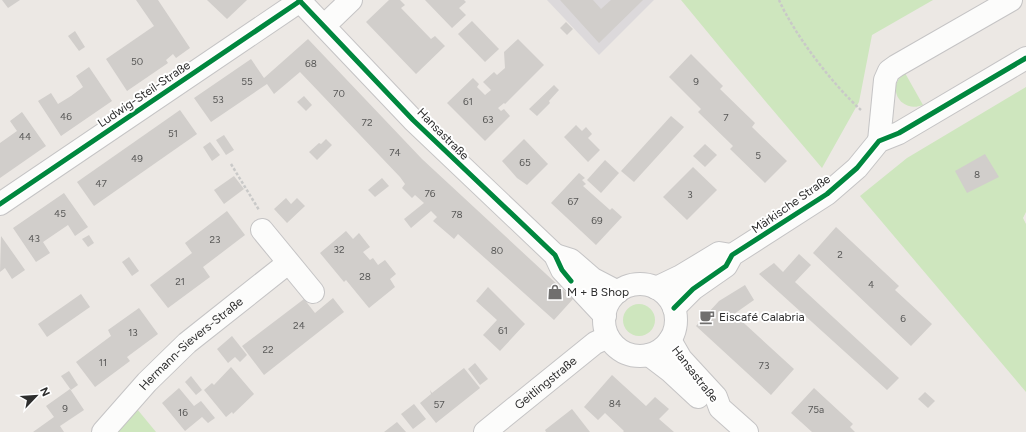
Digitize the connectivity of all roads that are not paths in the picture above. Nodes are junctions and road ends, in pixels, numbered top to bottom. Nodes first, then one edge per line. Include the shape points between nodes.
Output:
1 (300, 0) edge
2 (351, 0) edge
3 (1011, 0) edge
4 (324, 26) junction
5 (1026, 58) edge
6 (879, 141) junction
7 (0, 204) edge
8 (262, 230) dead end
9 (555, 255) junction
10 (732, 255) junction
11 (288, 263) junction
12 (656, 288) junction
13 (313, 292) dead end
14 (618, 292) junction
15 (674, 308) junction
16 (604, 316) junction
17 (608, 337) junction
18 (670, 340) junction
19 (649, 355) junction
20 (720, 408) junction
21 (103, 432) edge
22 (485, 432) edge
23 (746, 432) edge

1 - 4 street, Hansastraße
1 - 7 street, Ludwig-Steil-Straße
2 - 4 street
3 - 6 street via 889,72 885,80
4 - 9 street, Hansastraße via 413,120
5 - 6 street, Märkische Straße via 899,133
6 - 10 street, Märkische Straße via 857,168 827,194
8 - 11 street
9 - 14 street, Hansastraße via 571,260 593,279
9 - 16 street, Hansastraße via 562,270
10 - 12 street, Märkische Straße via 719,253
10 - 15 street, Märkische Straße via 726,266 693,289
11 - 13 street
11 - 21 street, Hermann-Sievers-Straße via 187,343 147,382
12 - 14 street via 641,284
12 - 15 street via 666,296
14 - 16 street via 609,302
15 - 18 street, Hansastraße via 676,324
16 - 17 street
17 - 19 street via 621,351
17 - 22 street, Geitlingstraße via 595,343
18 - 19 street, Hansastraße via 664,347
18 - 20 street, Hansastraße via 681,359 716,397
19 - 20 street, Hansastraße via 709,407
20 - 23 street, Hansastraße

